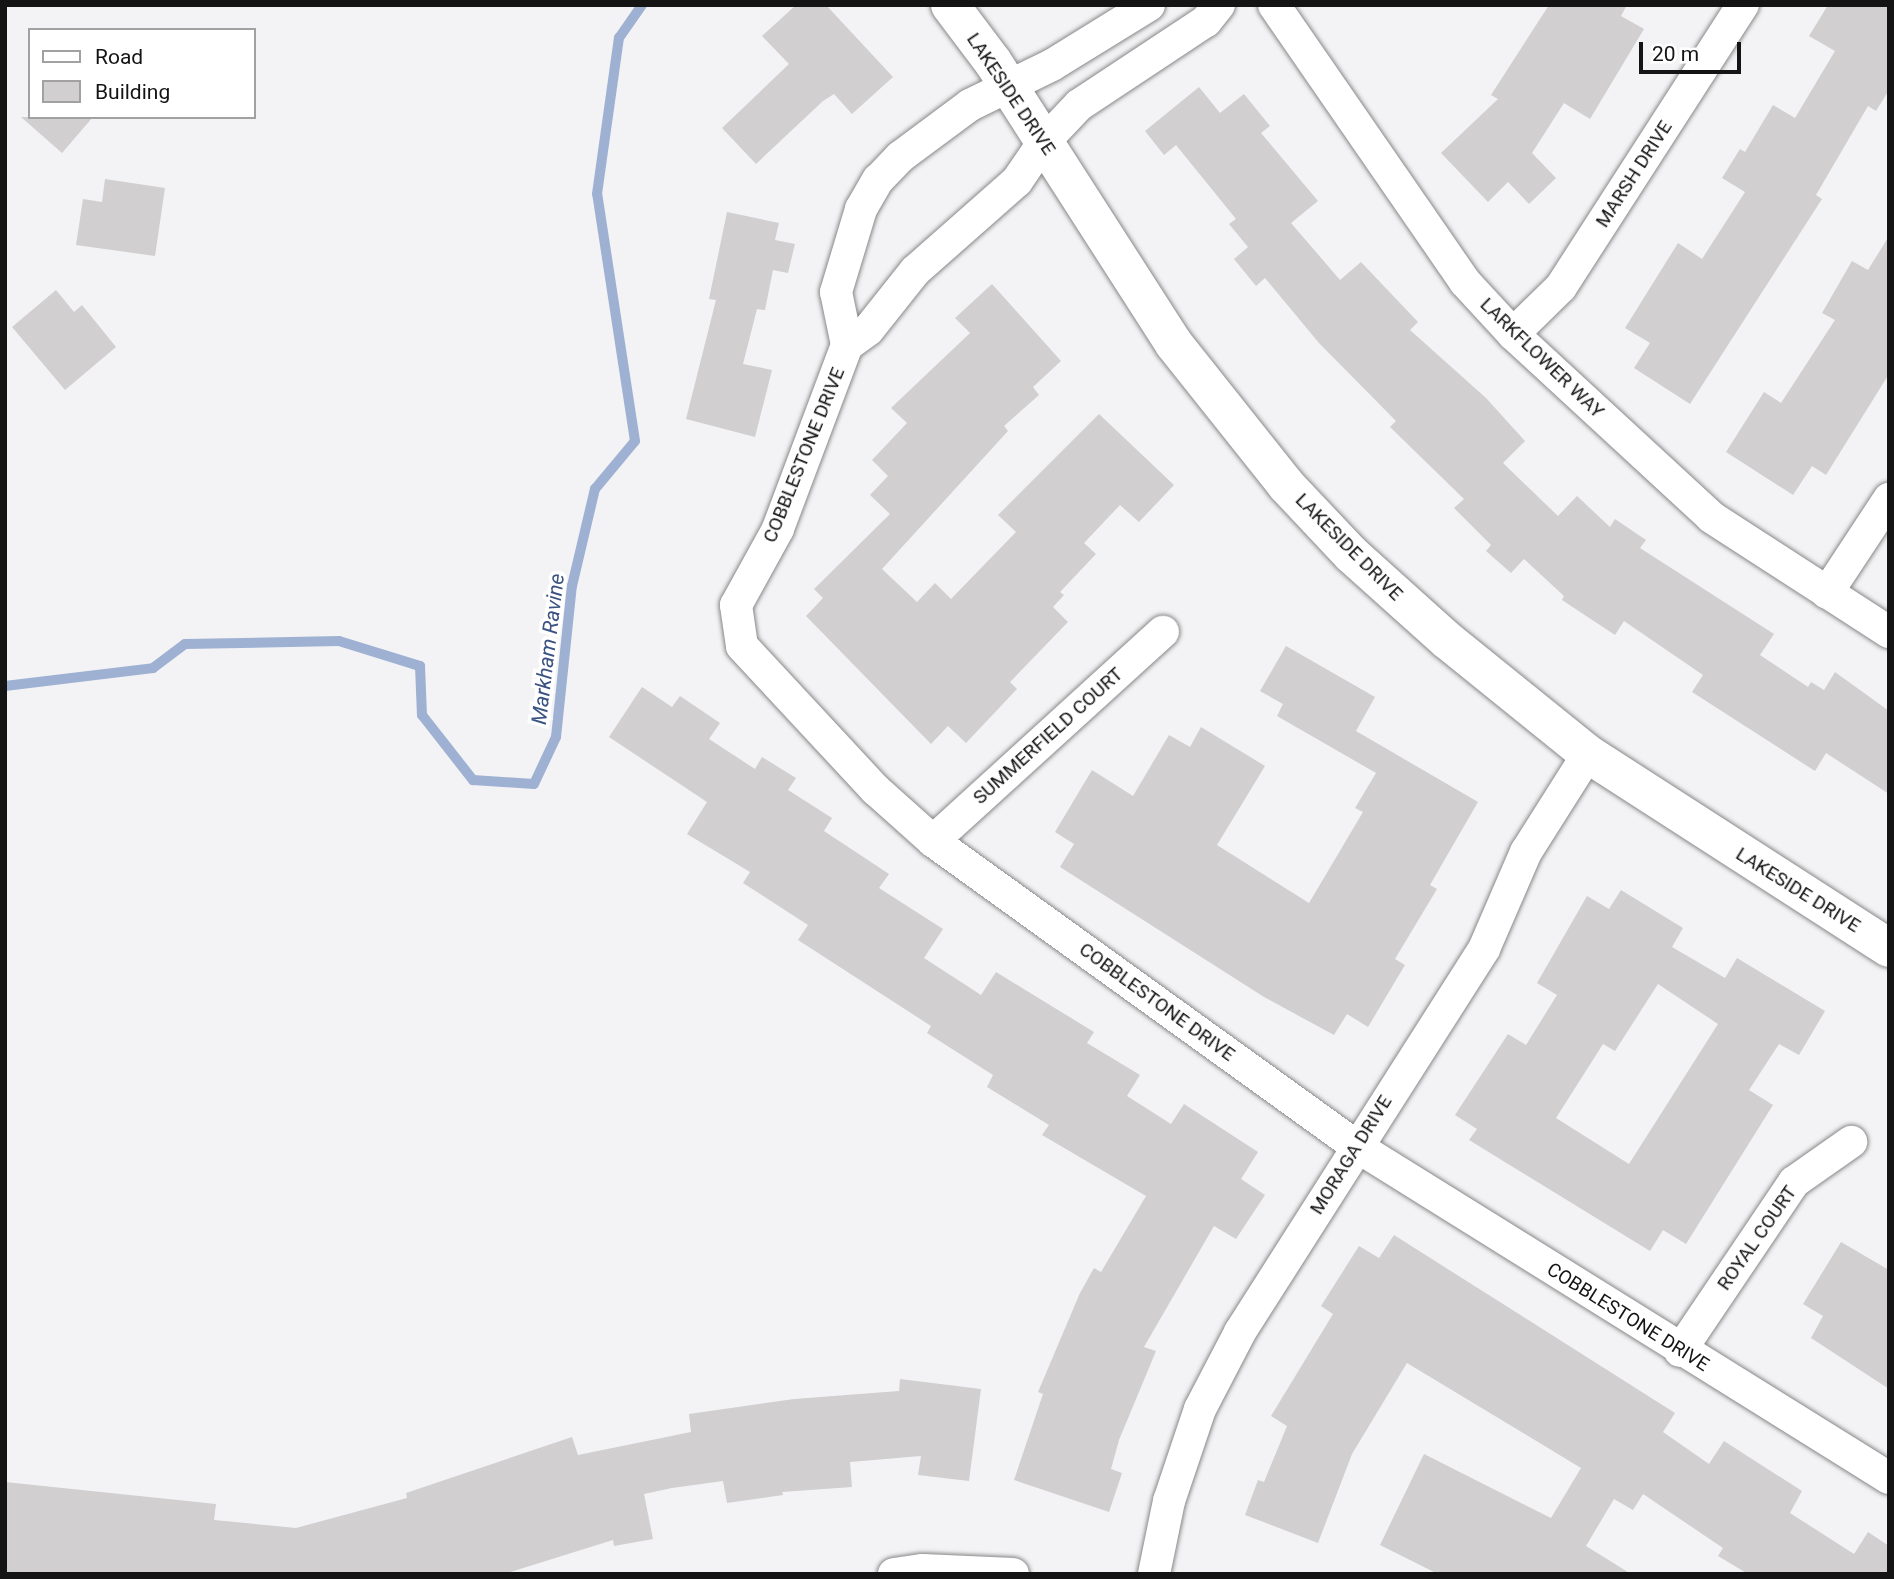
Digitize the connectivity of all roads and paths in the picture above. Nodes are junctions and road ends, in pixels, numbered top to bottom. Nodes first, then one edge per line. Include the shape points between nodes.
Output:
1 (950, 5) edge
2 (1149, 5) edge
3 (1219, 5) edge
4 (1274, 5) edge
5 (1743, 5) edge
6 (1009, 89) junction
7 (1043, 143) junction
8 (1513, 334) junction
9 (847, 345) junction
10 (1889, 499) edge
11 (1827, 593) junction
12 (1163, 632) dead end
13 (1889, 632) edge
14 (1588, 754) junction
15 (933, 841) junction
16 (1889, 948) edge
17 (1851, 1142) dead end
18 (1356, 1146) junction
19 (1680, 1351) junction
20 (1889, 1478) edge
21 (894, 1574) edge
22 (1013, 1574) edge
23 (1154, 1574) edge

1 - 6 street, LAKESIDE DRIVE
2 - 6 street, COBBLESTONE DRIVE
3 - 7 street, COBBLESTONE DRIVE via 1206,21 1079,105
4 - 8 street, LARKFLOWER WAY via 1465,282
5 - 8 street, MARSH DRIVE via 1561,287
6 - 7 street, LAKESIDE DRIVE
6 - 9 street, COBBLESTONE DRIVE via 970,104 900,157 878,180 861,209 836,292
7 - 9 street, COBBLESTONE DRIVE via 1017,181 943,243 868,330
7 - 14 street, LAKESIDE DRIVE via 1174,344 1286,485 1351,554 1438,633
8 - 11 street, LARKFLOWER WAY via 1711,517
9 - 15 street, COBBLESTONE DRIVE via 778,529 736,605 742,646 876,790
10 - 11 street
11 - 13 street, LARKFLOWER WAY
12 - 15 street, SUMMERFIELD COURT
14 - 16 street, LAKESIDE DRIVE
14 - 18 street, MORAGA DRIVE via 1525,852 1484,948
15 - 18 street, COBBLESTONE DRIVE
17 - 19 street, ROYAL COURT via 1794,1182
18 - 19 street, COBBLESTONE DRIVE
18 - 23 street, MORAGA DRIVE via 1240,1332 1200,1409 1169,1502
19 - 20 street, COBBLESTONE DRIVE
21 - 22 street via 923,1570

